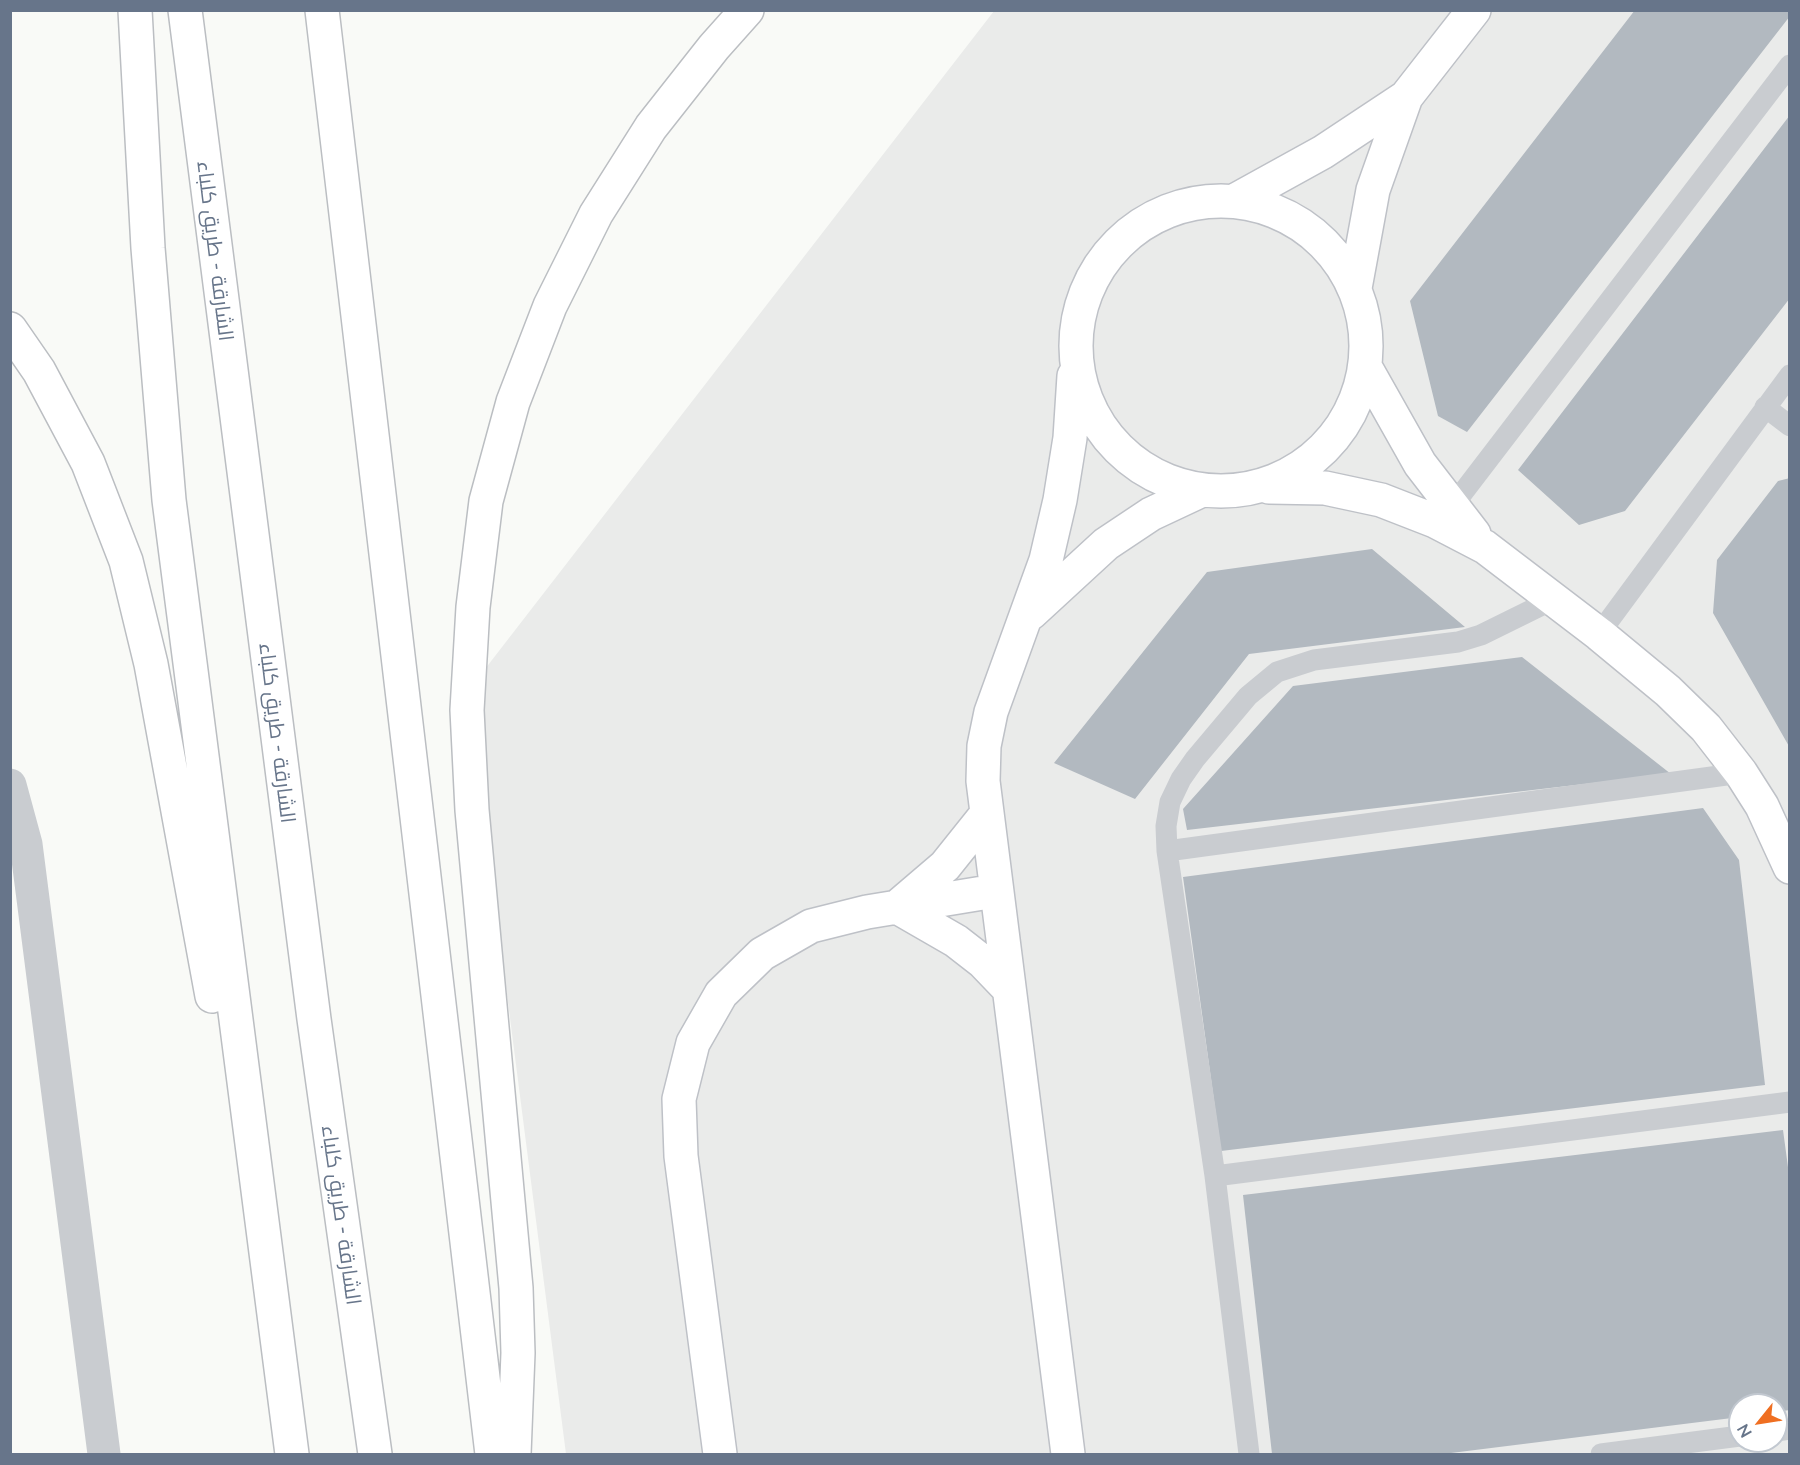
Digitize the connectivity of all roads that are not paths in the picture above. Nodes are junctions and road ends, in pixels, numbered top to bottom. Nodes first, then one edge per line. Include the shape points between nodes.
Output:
1 (135, 10) edge
2 (185, 10) edge
3 (322, 10) edge
4 (747, 10) edge
5 (1474, 10) edge
6 (1790, 65) edge
7 (1406, 97) junction
8 (1236, 200) junction
9 (1355, 288) junction
10 (10, 329) edge
11 (1367, 370) junction
12 (1790, 375) edge
13 (1074, 376) junction
14 (1765, 407) junction
15 (1790, 426) edge
16 (1267, 487) junction
17 (1200, 491) junction
18 (1451, 508) junction
19 (1485, 547) junction
20 (1554, 599) junction
21 (1026, 618) junction
22 (1599, 634) junction
23 (1741, 773) junction
24 (10, 785) edge
25 (985, 816) junction
26 (1167, 851) junction
27 (1790, 867) edge
28 (995, 891) junction
29 (897, 907) junction
30 (1007, 987) junction
31 (1790, 1102) edge
32 (255, 1172) junction
33 (1215, 1176) junction
34 (1728, 1438) edge
35 (104, 1455) edge
36 (292, 1455) edge
37 (375, 1455) edge
38 (492, 1455) edge
39 (514, 1455) edge
40 (720, 1455) edge
41 (1068, 1455) edge
42 (1249, 1455) edge
43 (1601, 1455) edge

1 - 32 main road via 148,248 169,500
2 - 37 main road, الشارقة - طريق كلباء via 314,1019
3 - 38 main road
4 - 39 main road via 651,127 596,214 550,306 522,381 486,501 473,607 467,710 473,821 516,1288
5 - 7 main road
6 - 18 lane
7 - 8 main road via 1323,152
7 - 9 main road via 1373,190
8 - 9 main road via 1285,215 1326,245
8 - 13 main road via 1190,203 1149,219 1112,248 1088,286 1076,330
9 - 11 main road via 1366,329
10 - 32 main road via 39,371 88,463 126,561 151,664 216,1016
11 - 16 main road via 1353,409 1332,442 1303,468
11 - 18 main road via 1408,446
12 - 14 lane
13 - 17 main road via 1095,417 1122,452 1158,477
13 - 21 main road via 1060,500 1046,560
14 - 15 lane
14 - 22 lane
16 - 17 main road via 1234,492
16 - 19 main road via 1325,488 1381,500 1435,521
17 - 21 main road via 1151,514 1106,544
18 - 19 main road
19 - 20 main road
20 - 22 main road
20 - 26 lane via 1481,635 1458,642 1314,660 1277,672 1248,696 1180,779 1170,802
21 - 25 main road via 991,712 984,746
22 - 23 main road via 1706,728
23 - 26 lane
23 - 27 main road via 1762,806
24 - 35 street via 26,844
25 - 28 main road
25 - 29 main road via 945,866
26 - 33 lane
28 - 29 main road
28 - 30 main road
29 - 30 main road via 956,941
29 - 40 main road via 812,926 762,954 721,994 693,1043 679,1099 681,1156
30 - 41 main road
31 - 33 lane
32 - 36 main road
33 - 42 lane
34 - 43 lane

